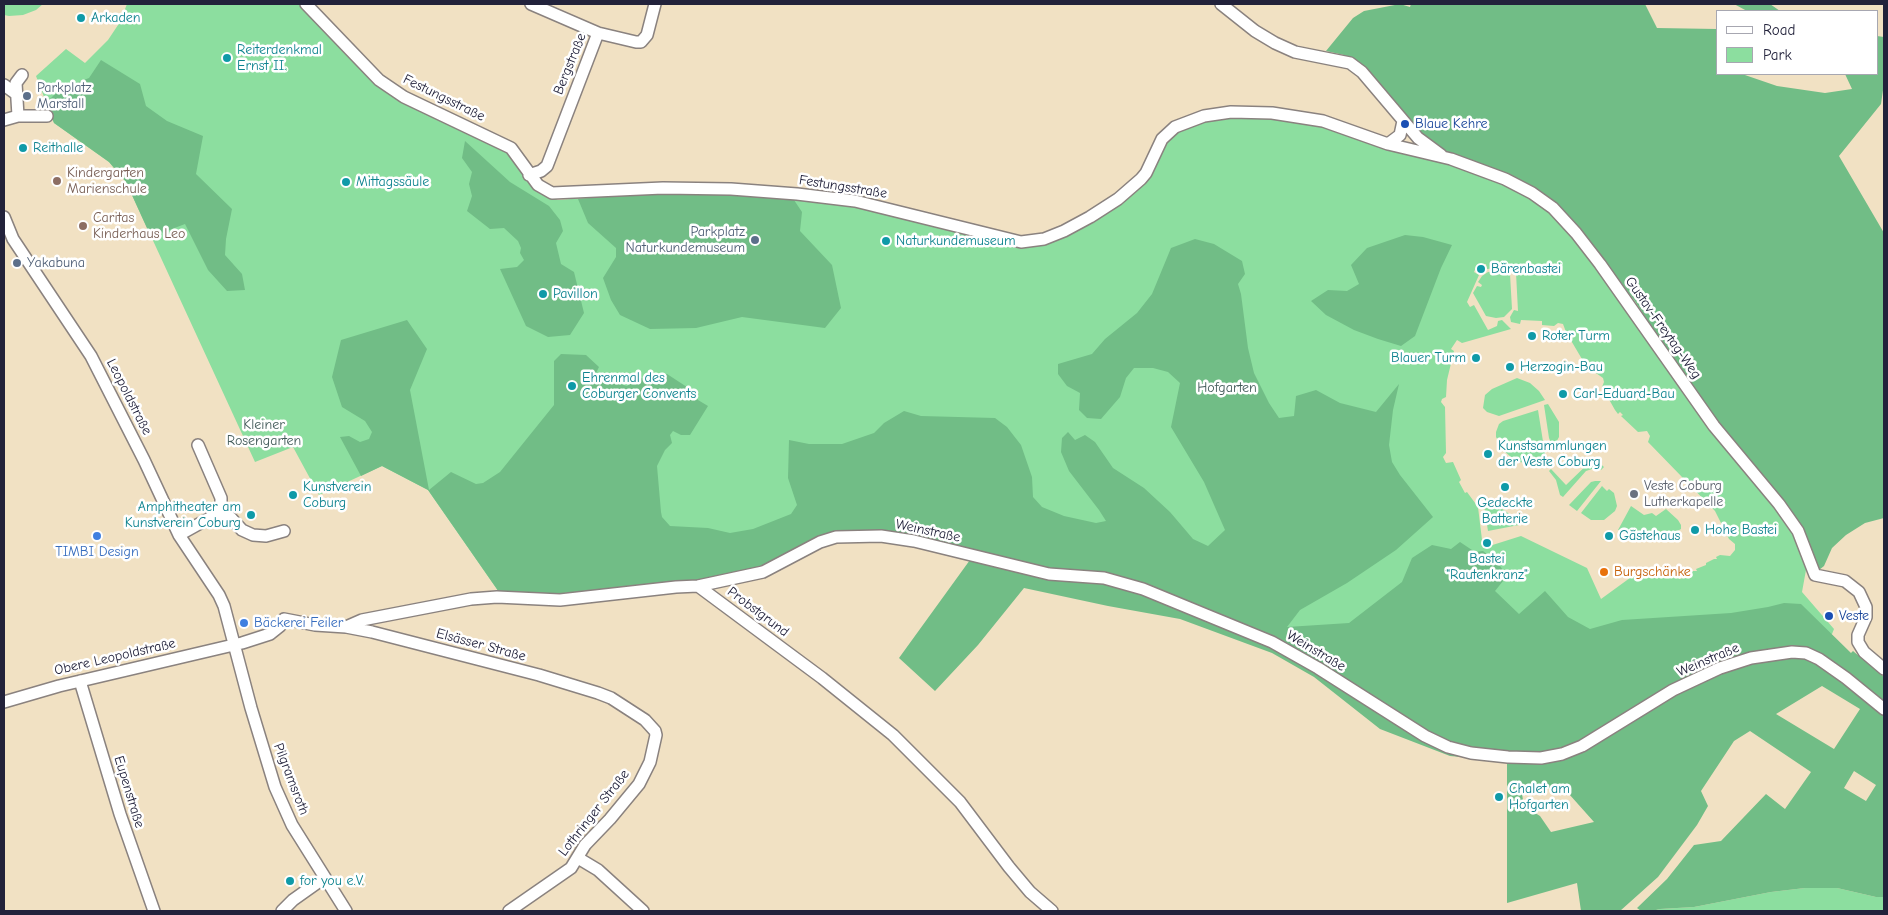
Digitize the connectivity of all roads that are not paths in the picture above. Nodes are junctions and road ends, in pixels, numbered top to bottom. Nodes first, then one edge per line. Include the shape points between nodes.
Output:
1 (306, 4) edge
2 (531, 4) edge
3 (655, 4) edge
4 (1221, 4) edge
5 (598, 33) junction
6 (22, 74) dead end
7 (4, 85) edge
8 (15, 93) junction
9 (18, 116) junction
10 (47, 116) dead end
11 (4, 120) edge
12 (1402, 121) junction
13 (1388, 144) junction
14 (1444, 157) junction
15 (529, 175) junction
16 (4, 217) edge
17 (198, 445) dead end
18 (215, 515) junction
19 (284, 531) dead end
20 (179, 535) junction
21 (698, 586) junction
22 (219, 595) joint
23 (284, 620) joint
24 (346, 626) junction
25 (235, 645) junction
26 (1884, 669) edge
27 (80, 681) junction
28 (4, 702) edge
29 (1884, 709) edge
30 (656, 735) joint
31 (578, 858) junction
32 (324, 878) junction
33 (154, 911) edge
34 (282, 911) edge
35 (346, 911) edge
36 (509, 911) edge
37 (643, 911) edge
38 (1052, 911) edge

1 - 15 street, Festungsstraße via 379,80 404,97 512,148
2 - 5 street
3 - 5 street, Bergstraße via 647,35 641,42
4 - 12 street, Gustav-Freytag-Weg via 1255,32 1275,43 1295,52 1350,63 1362,72
5 - 15 street, Bergstraße via 547,166
6 - 8 street
7 - 8 street
8 - 9 street
9 - 10 street
9 - 11 street
12 - 13 street via 1400,135
12 - 14 street, Gustav-Freytag-Weg
13 - 14 street, Gustav-Freytag-Weg
13 - 15 street, Festungsstraße via 1323,121 1230,112 1204,116 1165,134 1146,173 1118,199 1064,231 1044,239 1021,242 842,199 683,188 552,193 542,189
14 - 26 street, Gustav-Freytag-Weg via 1506,179 1532,193 1553,208 1576,233 1620,290 1714,426 1779,504 1798,532 1814,575 1845,581 1863,597 1866,617 1858,642 1864,652
16 - 20 street, Leopoldstraße via 13,239 103,377
17 - 18 street via 221,498 221,507
18 - 19 street via 227,515 242,530 253,535 266,536
18 - 20 street
20 - 22 street, Leopoldstraße
21 - 24 street via 560,600 497,596 362,620
21 - 29 street, Weinstraße via 763,572 820,542 856,536 914,541 1048,574 1104,578 1143,589 1272,642 1448,747 1508,757 1541,758 1562,754 1582,746 1674,690 1720,668 1751,658 1792,652 1806,653 1819,659
21 - 38 street, Probstgrund via 893,735 960,802 1030,892
22 - 25 street, Pilgramsroth
23 - 24 street, Elsässer Straße
23 - 25 street, Obere Leopoldstraße via 270,634
24 - 30 street, Elsässer Straße via 598,693 640,716
25 - 27 street, Obere Leopoldstraße
25 - 32 street, Pilgramsroth via 275,787 292,825
27 - 28 street, Obere Leopoldstraße
27 - 33 street, Eupenstraße via 120,814
30 - 31 street, Lothringer Straße via 650,762 639,784 585,845
31 - 36 street, Lothringer Straße via 571,868
31 - 37 street via 598,870
32 - 34 street
32 - 35 street, Pilgramsroth

